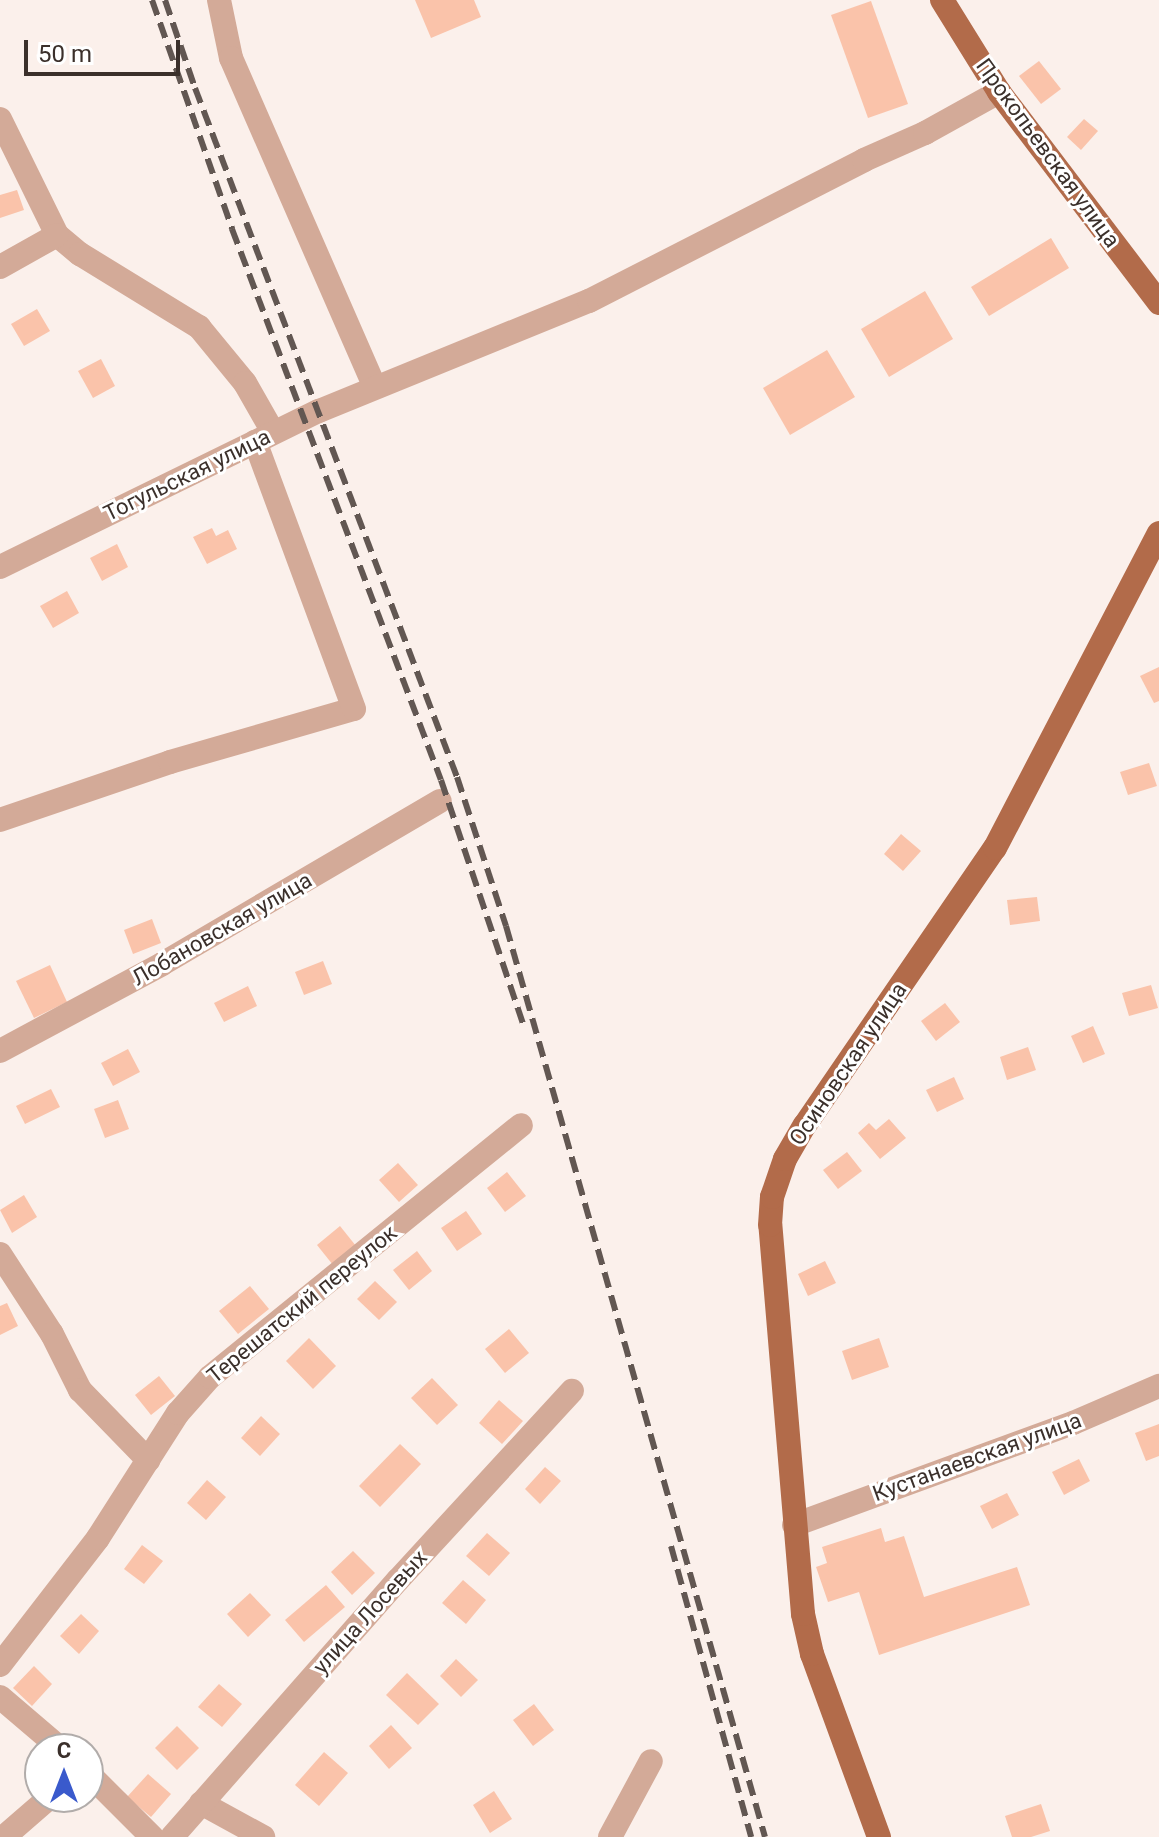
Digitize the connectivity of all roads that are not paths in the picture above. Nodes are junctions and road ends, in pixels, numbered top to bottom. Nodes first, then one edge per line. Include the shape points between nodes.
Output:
1 (219, 0) edge
2 (942, 0) edge
3 (999, 92) junction
4 (0, 119) edge
5 (9, 158) edge
6 (57, 235) junction
7 (0, 267) edge
8 (1159, 303) edge
9 (375, 387) junction
10 (264, 437) junction
11 (1159, 533) edge
12 (0, 567) edge
13 (440, 801) dead end
14 (0, 820) edge
15 (0, 1051) edge
16 (521, 1125) dead end
17 (0, 1254) edge
18 (1159, 1386) edge
19 (572, 1391) dead end
20 (148, 1460) junction
21 (794, 1525) junction
22 (0, 1665) edge
23 (0, 1697) edge
24 (42, 1733) edge
25 (651, 1761) dead end
26 (104, 1789) edge
27 (201, 1803) junction
28 (32, 1813) edge
29 (4, 1837) edge
30 (152, 1837) edge
31 (172, 1837) edge
32 (263, 1837) edge
33 (610, 1837) edge
34 (879, 1837) edge

1 - 9 street via 231,58
2 - 3 main road, Прокопьевская улица
3 - 8 main road, Прокопьевская улица
3 - 9 street, Тогульская улица via 589,301
4 - 5 street
5 - 6 street
6 - 7 street
6 - 10 street via 199,327 245,383
9 - 10 street, Тогульская улица
10 - 12 street, Тогульская улица
10 - 14 street via 354,709 170,762
11 - 21 main road, Осиновская улица via 995,848 785,1159 772,1197 770,1225
13 - 15 street, Лобановская улица via 162,964
16 - 20 street, Терешатский переулок via 210,1377 178,1413
17 - 20 street via 52,1334 80,1390
18 - 21 street, Кустанаевская улица
19 - 27 street, улица Лосевых
20 - 22 street, Терешатский переулок via 98,1538
21 - 34 main road, Осиновская улица via 812,1654
23 - 24 street
25 - 33 street
26 - 30 street
27 - 31 street, улица Лосевых
27 - 32 street
28 - 29 street

